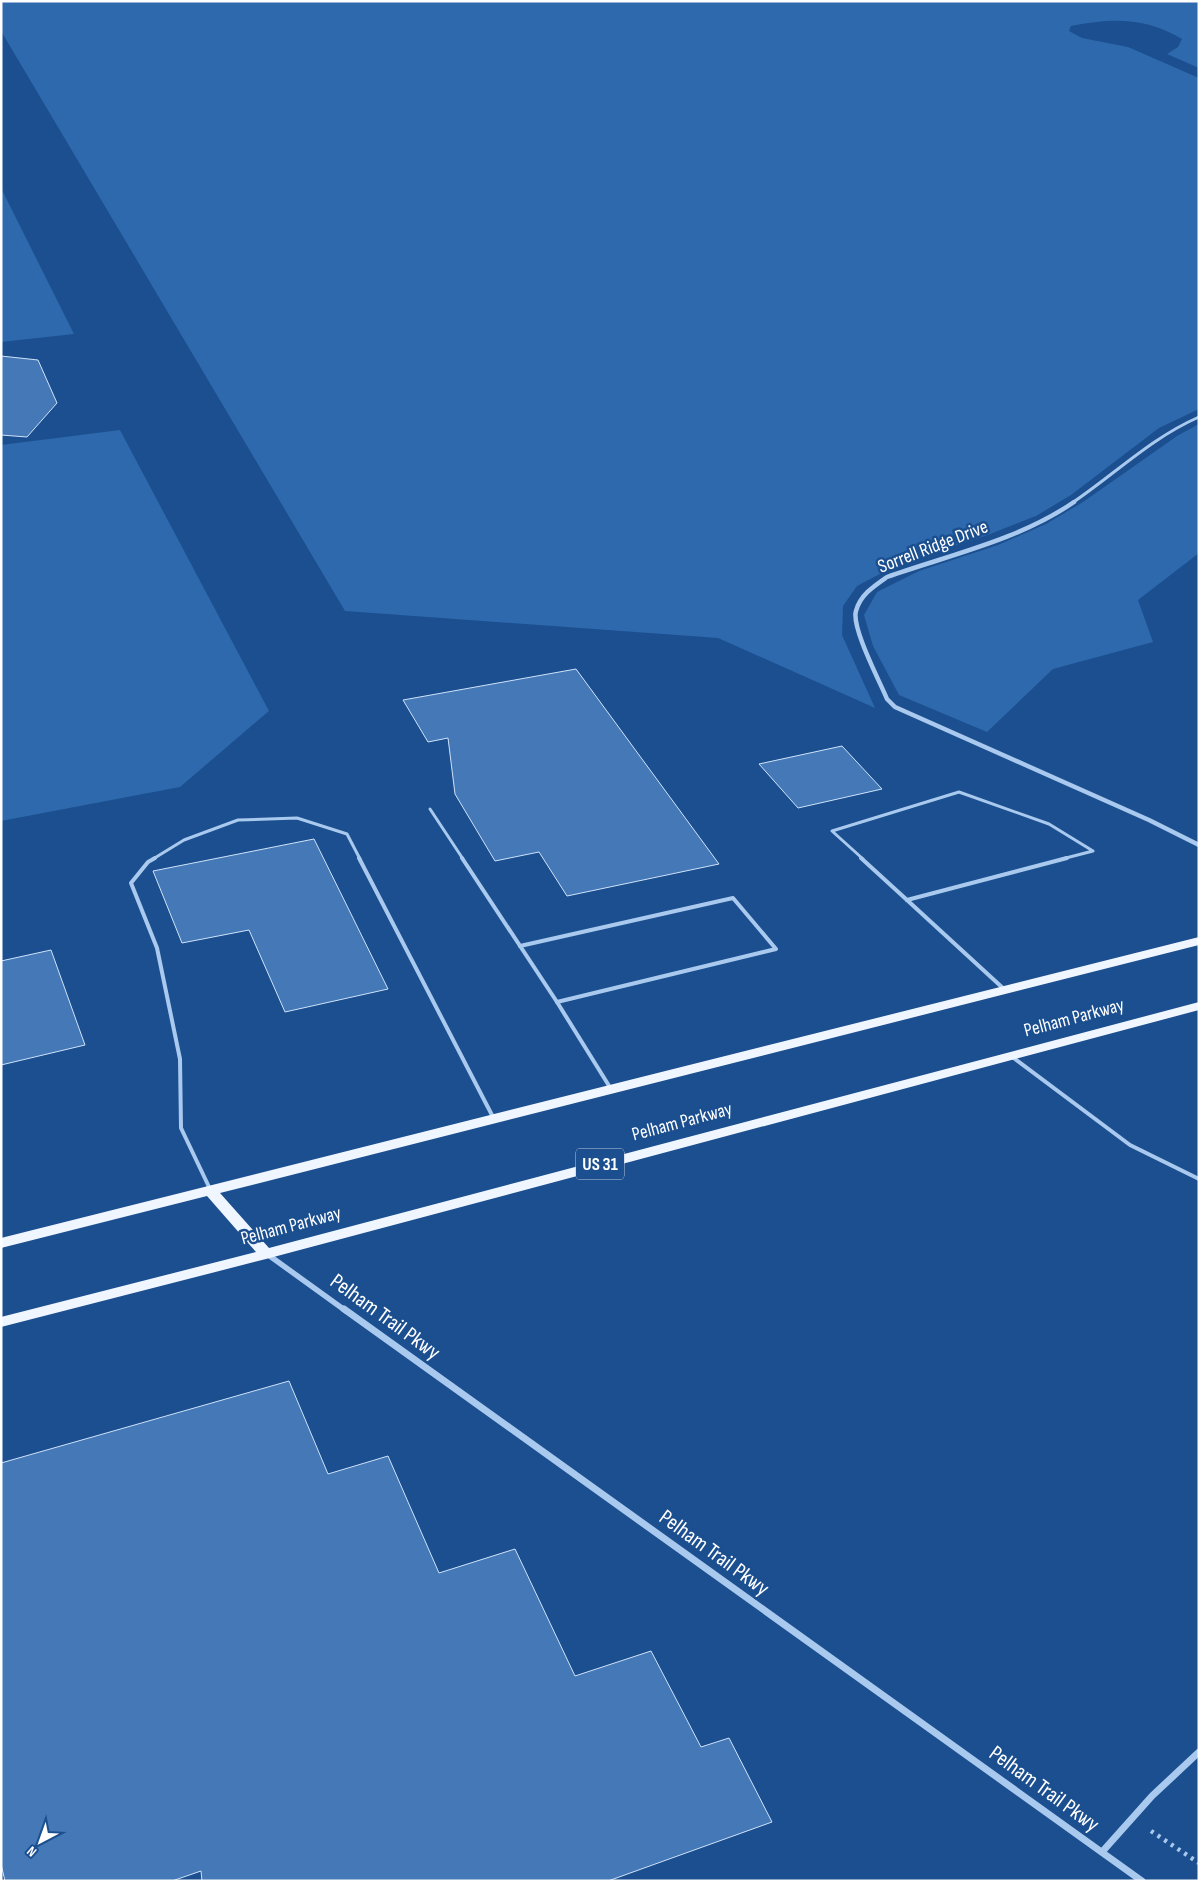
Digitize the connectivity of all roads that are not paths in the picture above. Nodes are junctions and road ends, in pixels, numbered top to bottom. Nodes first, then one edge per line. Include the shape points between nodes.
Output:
1 (1199, 417) edge
2 (430, 809) dead end
3 (1199, 845) edge
4 (906, 900) junction
5 (1199, 941) edge
6 (520, 946) junction
7 (1005, 990) junction
8 (557, 1002) junction
9 (1199, 1006) edge
10 (1010, 1055) junction
11 (610, 1089) junction
12 (494, 1119) junction
13 (1199, 1179) edge
14 (210, 1190) junction
15 (1, 1243) edge
16 (266, 1254) junction
17 (1, 1322) edge
18 (1199, 1752) edge
19 (1102, 1852) junction
20 (1142, 1881) edge

1 - 3 street, Sorrell Ridge Drive via 1172,429 1055,513 1000,538 887,577 872,587 855,612 856,627 887,699 895,707
2 - 6 lane
4 - 4 lane via 832,832 959,792 1049,824 1093,851
4 - 7 lane
5 - 7 main road
6 - 8 lane
6 - 8 lane via 733,898 776,949
7 - 11 main road
8 - 11 lane
9 - 10 main road, Pelham Parkway / US 31
10 - 13 lane via 1130,1145
10 - 16 main road, Pelham Parkway / US 31
11 - 12 main road
12 - 14 main road
12 - 14 lane via 347,834 297,818 238,820 184,840 148,862 131,883 157,948 180,1059 181,1128
14 - 15 main road
14 - 16 main road
16 - 17 main road, Pelham Parkway / US 31
16 - 19 street, Pelham Trail Pkwy
18 - 19 street via 1152,1796
19 - 20 street, Pelham Trail Pkwy

